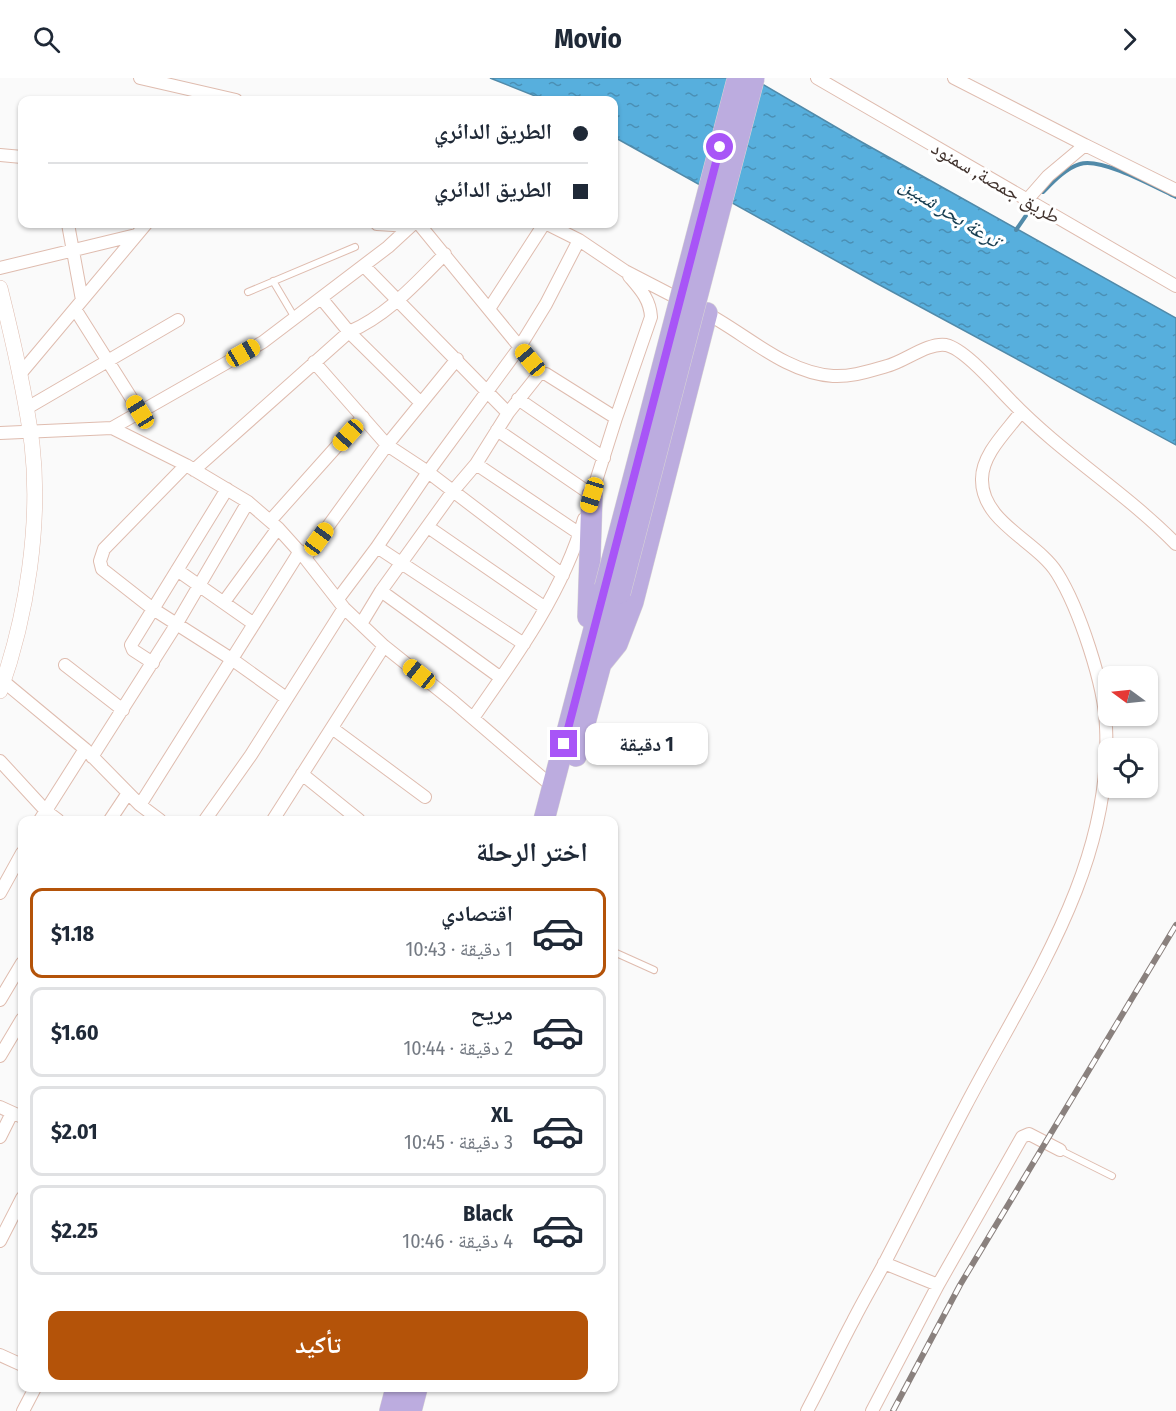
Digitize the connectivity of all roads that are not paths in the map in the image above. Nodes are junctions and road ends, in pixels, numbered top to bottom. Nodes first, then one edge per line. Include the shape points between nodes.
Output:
1 (140, 78) edge
2 (738, 78) edge
3 (754, 78) edge
4 (817, 78) edge
5 (954, 78) edge
6 (217, 96) edge
7 (1086, 145) junction
8 (0, 155) edge
9 (18, 157) edge
10 (1176, 190) edge
11 (1028, 200) junction
12 (69, 228) edge
13 (142, 228) edge
14 (409, 228) edge
15 (418, 228) edge
16 (542, 228) edge
17 (554, 228) edge
18 (136, 235) junction
19 (579, 240) junction
20 (356, 248) dead end
21 (73, 250) junction
22 (445, 254) junction
23 (364, 266) junction
24 (0, 268) edge
25 (625, 271) junction
26 (273, 281) junction
27 (1176, 286) edge
28 (0, 288) edge
29 (248, 292) dead end
30 (321, 298) junction
31 (399, 301) junction
32 (78, 305) junction
33 (489, 309) junction
34 (707, 313) junction
35 (295, 318) junction
36 (178, 320) dead end
37 (349, 332) junction
38 (519, 348) junction
39 (457, 359) junction
40 (108, 361) junction
41 (314, 362) junction
42 (21, 373) junction
43 (541, 373) junction
44 (487, 392) junction
45 (518, 399) junction
46 (421, 403) junction
47 (27, 408) junction
48 (140, 412) junction
49 (1021, 412) junction
50 (508, 413) junction
51 (363, 417) junction
52 (615, 418) junction
53 (112, 428) junction
54 (497, 430) junction
55 (30, 431) junction
56 (0, 433) edge
57 (387, 445) junction
58 (604, 458) junction
59 (476, 464) junction
60 (190, 467) junction
61 (428, 472) junction
62 (226, 489) junction
63 (453, 491) junction
64 (592, 495) junction
65 (248, 502) junction
66 (274, 524) junction
67 (428, 527) junction
68 (580, 534) junction
69 (1176, 544) edge
70 (376, 547) junction
71 (303, 555) junction
72 (401, 564) junction
73 (177, 570) junction
74 (562, 575) junction
75 (200, 585) junction
76 (612, 590) junction
77 (381, 591) junction
78 (224, 602) junction
79 (341, 603) junction
80 (544, 608) junction
81 (153, 609) junction
82 (254, 624) junction
83 (362, 624) junction
84 (176, 626) junction
85 (524, 644) junction
86 (384, 646) junction
87 (233, 660) junction
88 (594, 661) junction
89 (153, 663) junction
90 (65, 665) dead end
91 (501, 678) junction
92 (2, 686) edge
93 (286, 698) junction
94 (123, 710) junction
95 (473, 718) junction
96 (332, 728) junction
97 (89, 753) junction
98 (0, 761) edge
99 (302, 774) junction
100 (553, 788) junction
101 (128, 793) junction
102 (425, 797) dead end
103 (140, 805) junction
104 (43, 816) edge
105 (113, 816) edge
106 (151, 816) edge
107 (208, 816) edge
108 (276, 816) edge
109 (354, 816) edge
110 (545, 816) edge
111 (560, 816) edge
112 (18, 859) edge
113 (0, 893) edge
114 (618, 953) edge
115 (18, 970) edge
116 (654, 970) dead end
117 (0, 1000) edge
118 (18, 1026) edge
119 (0, 1056) edge
120 (0, 1107) edge
121 (17, 1115) edge
122 (0, 1137) edge
123 (1060, 1150) joint
124 (1112, 1176) dead end
125 (18, 1206) edge
126 (0, 1241) edge
127 (884, 1263) junction
128 (938, 1285) junction
129 (0, 1355) edge
130 (18, 1363) edge
131 (33, 1392) edge
132 (395, 1392) edge
133 (416, 1392) edge
134 (23, 1411) edge
135 (390, 1411) edge
136 (411, 1411) edge
137 (807, 1411) edge
138 (872, 1411) edge

1 - 6 street
2 - 76 highway, bridge
3 - 76 highway, bridge
4 - 11 street, طريق جمصة, سمنود
5 - 7 street
7 - 10 street
7 - 11 street via 1048,176
8 - 9 street
11 - 27 street, طريق جمصة, سمنود
12 - 21 street
13 - 18 street
14 - 23 street
15 - 22 street
16 - 33 street
17 - 19 street
18 - 21 street
18 - 32 street
19 - 25 street
19 - 38 street
20 - 26 lane
21 - 24 street
21 - 32 street
22 - 31 street
22 - 33 street
23 - 30 street
23 - 31 street
25 - 34 street
25 - 52 street via 646,296 651,317
26 - 29 lane
26 - 35 lane
28 - 42 street
30 - 35 street
30 - 37 street
31 - 37 street
31 - 39 street
32 - 40 street
32 - 42 street
33 - 38 street
34 - 49 street via 788,362 834,376 861,374 947,345 969,359
34 - 88 highway via 633,602 617,644
35 - 48 street via 263,342
36 - 40 street
37 - 41 street
37 - 46 street
38 - 43 street
38 - 44 street
39 - 44 street
39 - 46 street
40 - 47 street
40 - 48 street
41 - 51 street
41 - 60 street
42 - 47 street
43 - 45 street
43 - 52 street
44 - 50 street
44 - 61 street
45 - 50 street
45 - 58 street
46 - 57 street
47 - 55 street
48 - 53 street
49 - 69 street via 1140,509
49 - 127 street via 986,463 982,489 998,516 1058,574 1082,629 1103,698 1106,763 1101,804 1077,889 1058,932
50 - 54 street
51 - 57 street
51 - 66 street
52 - 58 street
53 - 55 street
53 - 60 street
54 - 59 street
54 - 64 street
55 - 56 street
55 - 92 street via 33,514 27,590 15,648
57 - 61 street
57 - 71 street
58 - 64 street
59 - 63 street
59 - 68 street
60 - 62 street
60 - 81 street via 101,553 102,569
61 - 63 street
61 - 70 street
62 - 65 street
62 - 73 street
63 - 67 street
63 - 74 street
64 - 68 street
64 - 88 highway
65 - 66 street
65 - 75 street
66 - 71 street
66 - 78 street
67 - 72 street
67 - 80 street
68 - 74 street
70 - 72 street
70 - 79 street
71 - 79 street
71 - 82 street
72 - 77 street
72 - 85 street
73 - 75 street
73 - 81 street
74 - 80 street
75 - 78 street
75 - 84 street
76 - 88 highway
77 - 83 street
77 - 91 street
78 - 82 street
79 - 83 street
79 - 93 street
80 - 85 street
81 - 84 street
81 - 89 street via 130,646
82 - 87 street
83 - 86 street
84 - 87 street
84 - 89 street
85 - 91 street
86 - 95 street
86 - 96 street
87 - 93 street
87 - 103 street
88 - 100 highway
88 - 111 highway
89 - 94 street
90 - 94 street
91 - 95 street
92 - 97 street
93 - 107 street
94 - 97 street
95 - 100 street
96 - 99 street
96 - 102 street
97 - 101 street
97 - 104 street
98 - 104 street
99 - 108 street
99 - 109 street
100 - 110 highway
101 - 103 street
101 - 105 street
103 - 106 street
112 - 113 street
114 - 116 lane
115 - 117 street
118 - 119 street
120 - 121 street
121 - 122 street
123 - 124 lane
123 - 128 street via 1029,1134 1022,1137
125 - 126 street
127 - 128 street
127 - 137 street
128 - 138 street
129 - 130 street
131 - 134 street
132 - 135 highway
133 - 136 highway

